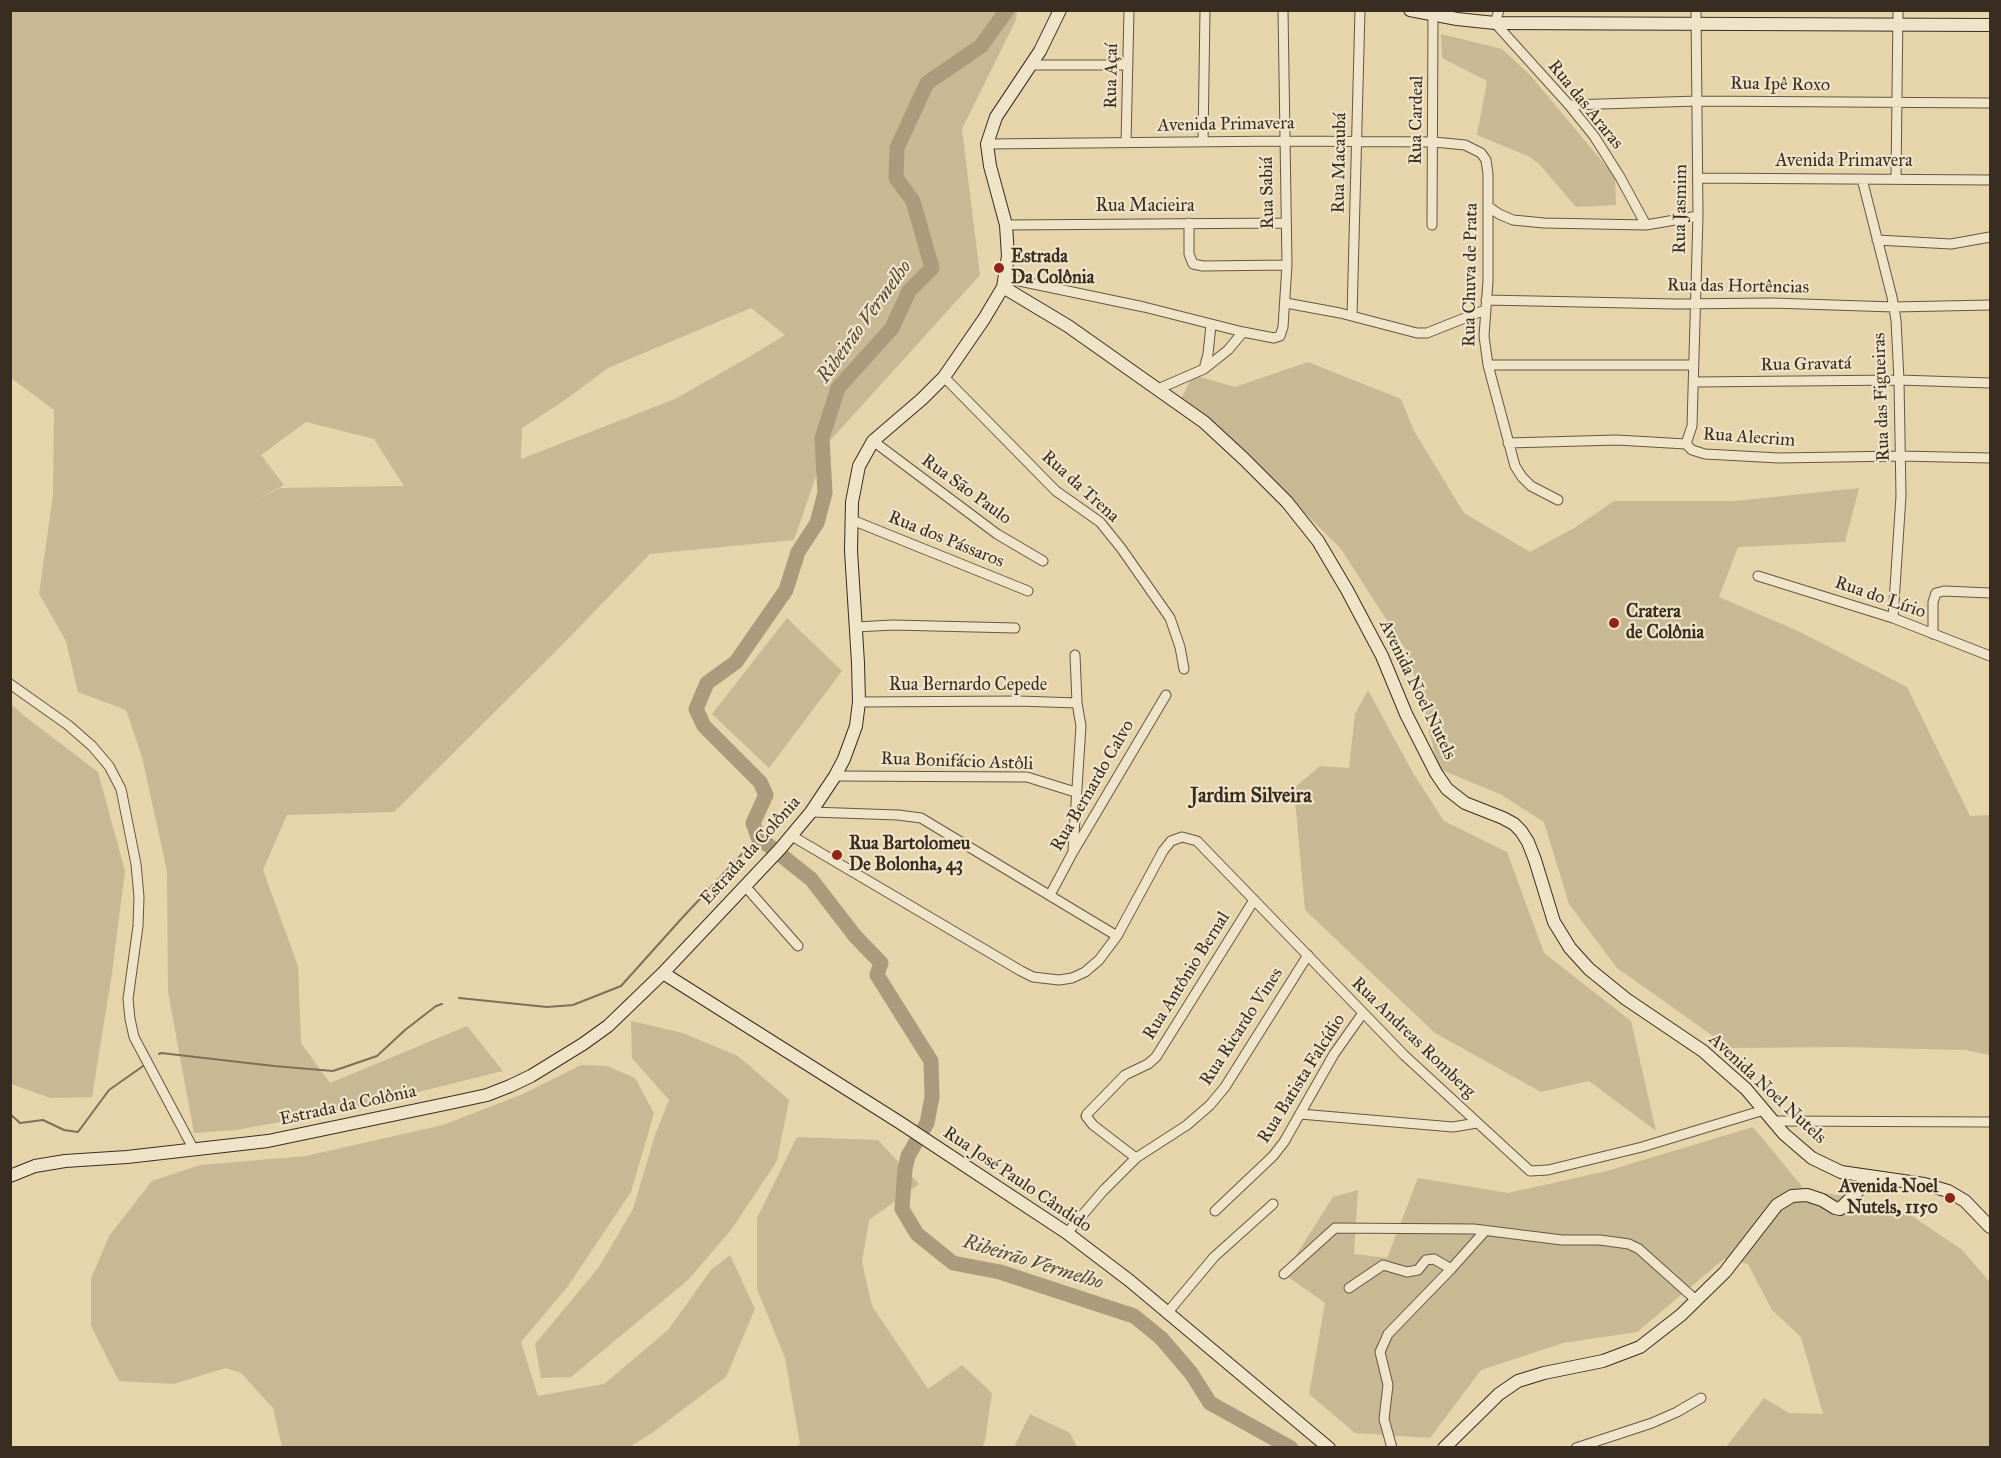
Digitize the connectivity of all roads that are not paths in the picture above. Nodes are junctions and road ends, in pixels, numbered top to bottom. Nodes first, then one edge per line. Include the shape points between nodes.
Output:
1 (1060, 10) edge
2 (1129, 10) edge
3 (1205, 10) edge
4 (1283, 10) edge
5 (1360, 10) edge
6 (1410, 10) edge
7 (1498, 10) edge
8 (1696, 10) edge
9 (1898, 10) edge
10 (1433, 15) junction
11 (1495, 23) junction
12 (1898, 24) junction
13 (1696, 25) junction
14 (1990, 25) edge
15 (1030, 65) junction
16 (1128, 65) junction
17 (1698, 101) junction
18 (1898, 102) junction
19 (1990, 103) edge
20 (1569, 105) junction
21 (1284, 141) junction
22 (1358, 141) junction
23 (1203, 142) junction
24 (1434, 142) junction
25 (1126, 143) junction
26 (987, 144) junction
27 (1465, 145) joint
28 (1698, 178) junction
29 (1862, 179) junction
30 (1896, 179) junction
31 (1990, 180) edge
32 (1489, 207) junction
33 (1698, 216) junction
34 (1189, 223) junction
35 (1285, 223) junction
36 (1006, 225) junction
37 (1432, 225) dead end
38 (1646, 225) junction
39 (1990, 237) edge
40 (1877, 240) junction
41 (1287, 266) junction
42 (1004, 283) junction
43 (1286, 303) junction
44 (1695, 303) junction
45 (1485, 305) junction
46 (1990, 305) edge
47 (1894, 307) junction
48 (1352, 316) junction
49 (1211, 325) junction
50 (1244, 332) junction
51 (1488, 365) junction
52 (1693, 365) junction
53 (1204, 369) junction
54 (944, 377) junction
55 (1899, 380) junction
56 (1694, 382) junction
57 (1990, 383) edge
58 (1158, 389) junction
59 (873, 441) junction
60 (1508, 442) junction
61 (1686, 444) junction
62 (1900, 456) junction
63 (1990, 458) edge
64 (1558, 500) dead end
65 (852, 520) junction
66 (1043, 561) dead end
67 (1758, 576) dead end
68 (1028, 591) dead end
69 (1990, 594) edge
70 (1893, 618) junction
71 (856, 627) junction
72 (1015, 628) dead end
73 (1933, 634) junction
74 (1076, 655) dead end
75 (1990, 656) edge
76 (1185, 669) dead end
77 (10, 684) edge
78 (1166, 695) dead end
79 (859, 702) junction
80 (1077, 703) junction
81 (835, 776) junction
82 (1076, 792) junction
83 (811, 812) junction
84 (792, 836) junction
85 (1073, 852) junction
86 (745, 886) junction
87 (1050, 895) junction
88 (1254, 900) junction
89 (1117, 936) junction
90 (798, 946) dead end
91 (1308, 955) junction
92 (663, 973) junction
93 (1363, 1013) junction
94 (1764, 1110) junction
95 (1300, 1114) junction
96 (1773, 1121) junction
97 (1990, 1122) edge
98 (1477, 1123) junction
99 (194, 1150) junction
100 (1136, 1158) junction
101 (10, 1176) edge
102 (1867, 1176) junction
103 (1273, 1204) dead end
104 (1215, 1211) dead end
105 (1990, 1227) edge
106 (1485, 1231) junction
107 (1067, 1233) junction
108 (1451, 1269) junction
109 (1284, 1274) dead end
110 (1348, 1288) dead end
111 (1696, 1300) junction
112 (1168, 1312) junction
113 (1701, 1398) dead end
114 (1329, 1448) edge
115 (1392, 1448) edge
116 (1444, 1448) edge
117 (1576, 1448) edge

1 - 15 street, Estrada da Colônia
2 - 16 street, Rua Açaí
3 - 23 street
4 - 21 street, Rua Sabiá
5 - 22 street, Rua Macaubá
6 - 10 street
7 - 11 street
8 - 13 street, Rua Jasmim
9 - 12 street
10 - 11 street
10 - 24 street, Rua Cardeal
11 - 13 street
11 - 20 street, Rua das Araras
12 - 13 street
12 - 14 street
12 - 18 street
13 - 17 street, Rua Jasmim
15 - 16 street
15 - 26 street, Estrada da Colônia via 996,117
16 - 25 street, Rua Açaí
17 - 18 street, Rua Ipê Roxo
17 - 20 street, Rua Ipê Roxo
17 - 28 street, Rua Jasmim
18 - 19 street, Rua Ipê Roxo
18 - 30 street
20 - 38 street, Rua das Araras via 1594,136
21 - 22 street, Avenida Primavera
21 - 23 street, Avenida Primavera
21 - 35 street, Rua Sabiá
22 - 24 street, Avenida Primavera
22 - 48 street, Rua Macaubá
23 - 25 street, Avenida Primavera
24 - 27 street, Avenida Primavera
24 - 37 street, Rua Cardeal
25 - 26 street, Avenida Primavera
26 - 36 street, Estrada da Colônia
27 - 32 street, Rua Chuva de Prata via 1486,160
28 - 29 street, Avenida Primavera
28 - 33 street, Rua Jasmim
29 - 30 street, Avenida Primavera
29 - 40 street, Rua das Figueiras
30 - 31 street, Avenida Primavera
32 - 38 street via 1523,222
32 - 45 street, Rua Chuva de Prata
33 - 38 street
33 - 44 street, Rua Jasmim
34 - 35 street, Rua Macieira
34 - 36 street, Rua Macieira
34 - 41 street via 1189,254 1193,264
35 - 41 street, Rua Sabiá
36 - 42 street, Estrada da Colônia
39 - 40 street via 1951,244
40 - 47 street, Rua das Figueiras
41 - 43 street, Rua Sabiá
42 - 49 street via 1144,308
42 - 54 street, Estrada da Colônia
42 - 58 street, Avenida Noel Nutels
43 - 48 street
43 - 50 street, Rua Sabiá via 1283,327 1277,338
44 - 45 street, Rua das Hortências
44 - 47 street, Rua das Hortências
44 - 52 street, Rua Jasmim
45 - 48 street via 1426,333
45 - 51 street, Rua Chuva de Prata
46 - 47 street, Rua das Hortências
47 - 55 street, Rua das Figueiras
49 - 50 street
49 - 53 street
50 - 53 street
51 - 52 street
51 - 60 street, Rua Chuva de Prata
52 - 56 street, Rua Jasmim
53 - 58 street
54 - 59 street, Estrada da Colônia
54 - 76 street, Rua da Trena via 1056,491 1100,522 1170,618
55 - 56 street, Rua Gravatá
55 - 57 street, Rua Gravatá
55 - 62 street, Rua das Figueiras
56 - 61 street, Rua Jasmim via 1692,426
58 - 94 street, Avenida Noel Nutels via 1204,422 1311,530 1382,656 1436,773 1460,799 1503,818 1521,831 1535,860 1554,922 1579,959 1626,999 1703,1052
59 - 65 street, Estrada da Colônia via 855,480
59 - 66 street, Rua São Paulo via 997,534
60 - 61 street, Rua Alecrim
60 - 64 street, Rua Chuva de Prata via 1522,477
61 - 62 street, Rua Alecrim via 1696,452 1779,459
62 - 63 street, Rua Alecrim
62 - 70 street, Rua das Figueiras via 1900,526
65 - 68 street, Rua dos Pássaros
65 - 71 street, Estrada da Colônia
67 - 70 street, Rua do Lírio
69 - 73 street via 1936,593
70 - 73 street, Rua do Lírio
71 - 72 street
71 - 79 street, Estrada da Colônia
73 - 75 street, Rua do Lírio
74 - 80 street
77 - 99 street via 92,746 121,789 139,897 129,1019 134,1037
78 - 85 street, Rua Bernardo Calvo
79 - 80 street, Rua Bernardo Cepede
79 - 81 street, Estrada da Colônia via 856,726
80 - 82 street via 1081,726
81 - 82 street, Rua Bonifácio Astôli via 1027,777
81 - 83 street, Estrada da Colônia
82 - 85 street
83 - 84 street, Estrada da Colônia
83 - 87 street via 921,818
84 - 86 street, Estrada da Colônia
84 - 89 street via 1033,977 1059,980 1085,972
85 - 87 street, Rua Bernardo Calvo
86 - 90 street
86 - 92 street, Estrada da Colônia
87 - 89 street
88 - 89 street, Rua Andreas Romberg via 1197,841 1182,837 1171,841 1163,851
88 - 91 street, Rua Andreas Romberg
88 - 100 street, Rua Antônio Bernal via 1156,1057 1125,1075 1086,1116
91 - 93 street, Rua Andreas Romberg
91 - 100 street, Rua Ricardo Vines via 1210,1106
92 - 99 street, Estrada da Colônia via 608,1026 583,1044 531,1077 495,1092 268,1141
92 - 107 street, Rua José Paulo Cândido
93 - 95 street, Rua Batista Falcídio
93 - 98 street, Rua Andreas Romberg
94 - 96 street, Avenida Noel Nutels
94 - 98 street, Rua Andreas Romberg via 1642,1148 1530,1171
95 - 98 street via 1454,1127
95 - 104 street, Rua Batista Falcídio via 1273,1156
96 - 97 street
96 - 102 street, Avenida Noel Nutels via 1799,1148 1822,1164
99 - 101 street, Estrada da Colônia via 65,1161 35,1166
100 - 107 street, Rua Ricardo Vines
102 - 105 street, Avenida Noel Nutels via 1948,1191 1965,1201
102 - 111 street via 1840,1209 1815,1197 1797,1195 1777,1205 1730,1266
103 - 112 street via 1214,1257
106 - 108 street
106 - 109 street via 1335,1228
106 - 111 street via 1629,1244
107 - 112 street, Rua José Paulo Cândido
108 - 110 street via 1434,1259 1407,1272 1383,1265
108 - 115 street via 1388,1334 1380,1352 1388,1384 1384,1419
111 - 116 street via 1682,1316 1640,1347 1512,1385
112 - 114 street, Rua José Paulo Cândido
113 - 117 street via 1652,1423

